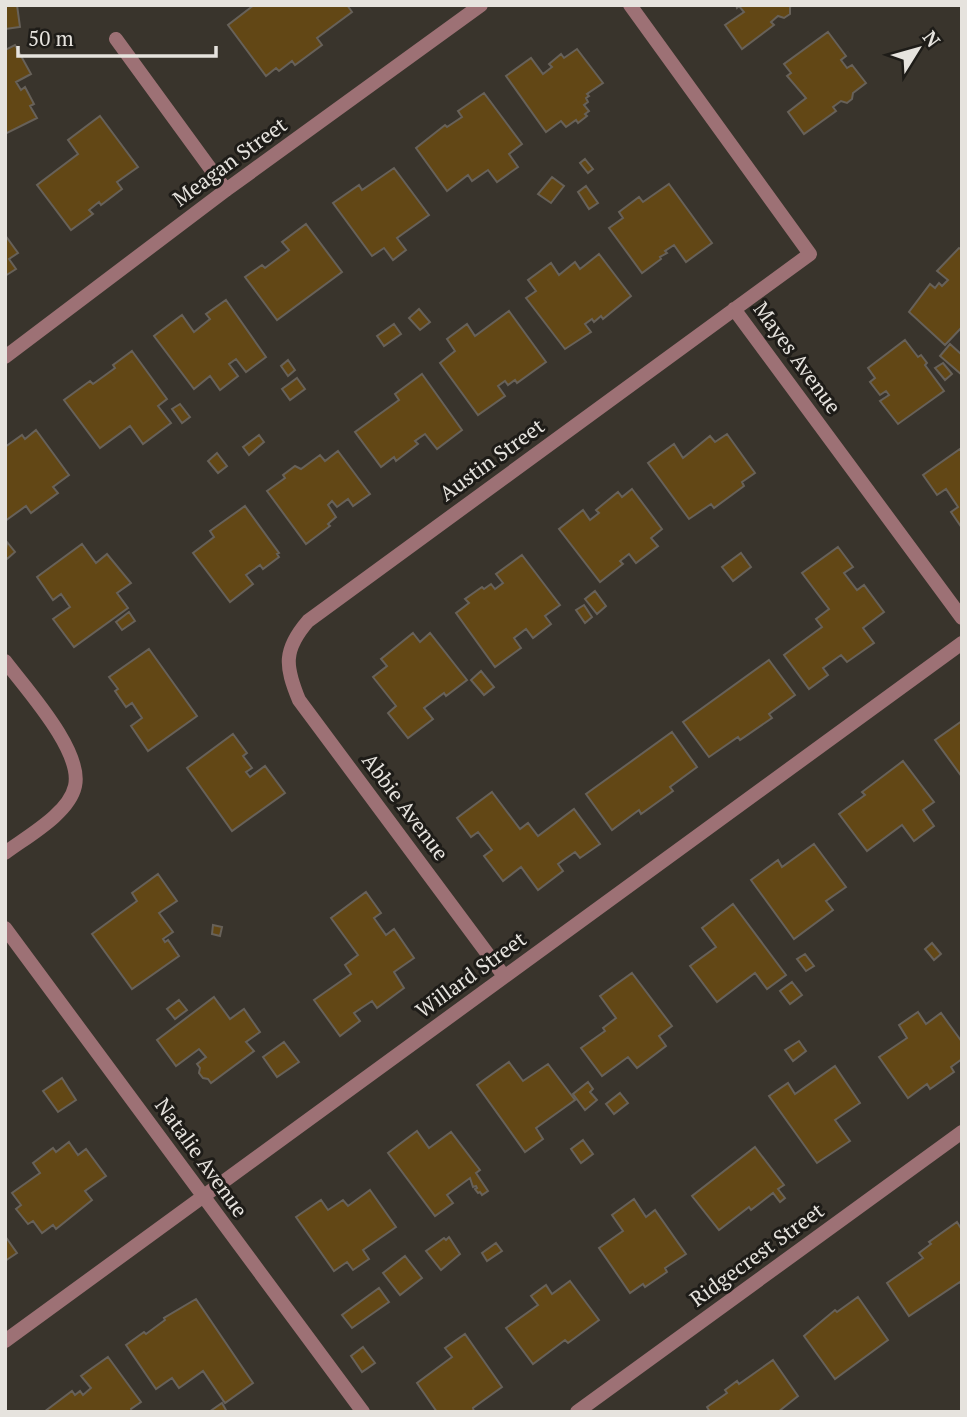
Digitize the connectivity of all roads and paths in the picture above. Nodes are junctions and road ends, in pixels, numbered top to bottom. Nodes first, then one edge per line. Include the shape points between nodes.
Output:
1 (481, 5) edge
2 (630, 5) edge
3 (116, 39) dead end
4 (226, 190) junction
5 (734, 309) junction
6 (5, 357) edge
7 (962, 618) edge
8 (962, 643) edge
9 (288, 657) joint
10 (5, 661) edge
11 (5, 852) edge
12 (5, 928) edge
13 (504, 976) junction
14 (962, 1132) edge
15 (203, 1197) junction
16 (5, 1341) edge
17 (363, 1412) edge
18 (577, 1412) edge

1 - 4 street, Meagan Street
2 - 5 street, Mayes Avenue via 810,254
3 - 4 street
4 - 6 street, Meagan Street
5 - 7 street, Mayes Avenue
5 - 9 street, Austin Street via 308,621 294,637
8 - 13 street, Willard Street
9 - 13 street, Abbie Avenue via 299,700
10 - 11 street via 65,742 74,765 75,786 52,819
12 - 15 street, Natalie Avenue
13 - 15 street, Willard Street
14 - 18 street, Ridgecrest Street
15 - 16 street, Willard Street
15 - 17 street, Natalie Avenue

